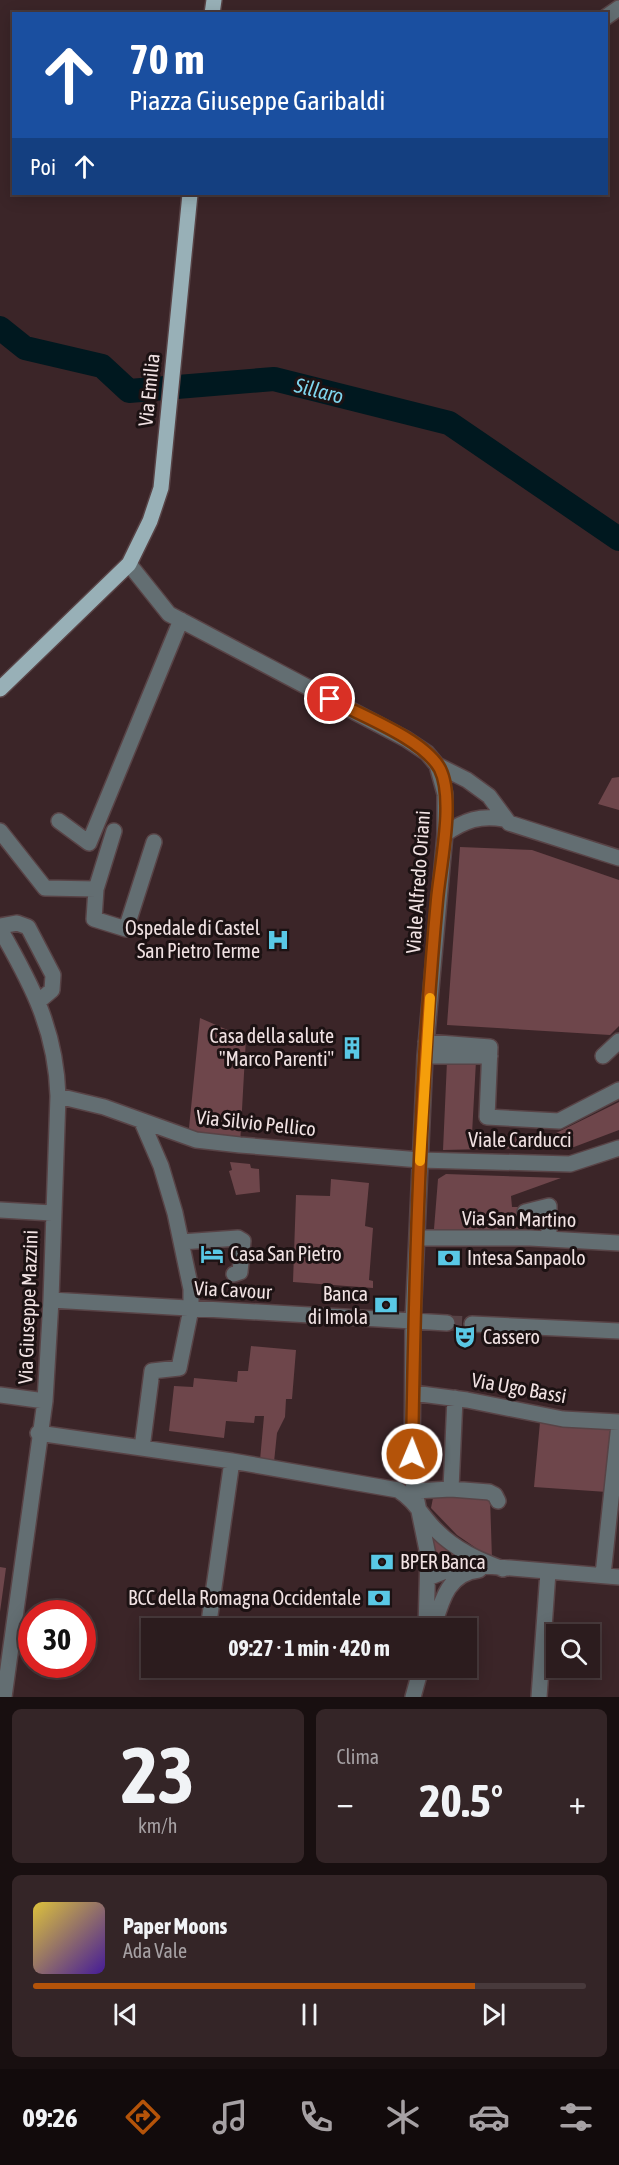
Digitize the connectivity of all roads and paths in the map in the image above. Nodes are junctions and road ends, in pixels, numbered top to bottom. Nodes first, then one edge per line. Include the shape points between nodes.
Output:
1 (190, 195) edge
2 (129, 564) junction
3 (181, 620) junction
4 (0, 689) edge
5 (437, 765) junction
6 (504, 819) junction
7 (59, 821) dead end
8 (0, 831) edge
9 (114, 831) dead end
10 (445, 834) junction
11 (154, 842) dead end
12 (619, 858) edge
13 (96, 889) junction
14 (0, 928) edge
15 (39, 1000) junction
16 (619, 1041) edge
17 (426, 1049) junction
18 (603, 1056) dead end
19 (619, 1090) edge
20 (58, 1096) junction
21 (142, 1122) junction
22 (619, 1148) edge
23 (420, 1160) junction
24 (0, 1210) edge
25 (525, 1212) dead end
26 (52, 1214) junction
27 (417, 1238) junction
28 (549, 1239) junction
29 (181, 1242) junction
30 (619, 1244) edge
31 (234, 1274) dead end
32 (51, 1300) junction
33 (191, 1309) junction
34 (413, 1322) junction
35 (447, 1323) tunnel mouth
36 (472, 1324) tunnel mouth
37 (619, 1332) edge
38 (413, 1394) junction
39 (0, 1395) edge
40 (455, 1398) junction
41 (45, 1401) junction
42 (619, 1423) edge
43 (38, 1433) junction
44 (142, 1448) junction
45 (232, 1461) junction
46 (451, 1489) junction
47 (417, 1498) junction
48 (498, 1501) dead end
49 (503, 1569) junction
50 (548, 1572) junction
51 (603, 1575) junction
52 (619, 1576) edge
53 (428, 1578) junction
54 (210, 1618) edge
55 (426, 1618) edge
56 (438, 1618) edge
57 (418, 1678) edge
58 (4, 1697) edge
59 (413, 1697) edge
60 (539, 1697) edge

1 - 2 main road, Via Emilia via 161,488
2 - 3 street via 156,601
2 - 4 main road, Via Emilia
3 - 5 street via 406,739
3 - 7 street via 89,843
5 - 6 street via 489,796
5 - 10 street, Viale Alfredo Oriani via 445,794
6 - 10 street via 472,818
6 - 12 street
8 - 13 street via 45,888
9 - 13 street
10 - 17 street, Viale Alfredo Oriani
11 - 13 street via 126,929 94,919
14 - 15 street, Via Giuseppe Mazzini
14 - 15 street via 17,923 28,927 53,975 52,990
15 - 20 street, Via Giuseppe Mazzini via 52,1039
16 - 18 street
17 - 19 street via 490,1052 487,1118 559,1121
17 - 23 street, Viale Alfredo Oriani
20 - 21 street, Via Silvio Pellico via 104,1107
20 - 26 street, Via Giuseppe Mazzini
21 - 23 street, Via Silvio Pellico via 196,1140
21 - 29 street via 161,1166
22 - 23 street, Viale Carducci via 570,1164
23 - 27 street, Viale Alfredo Oriani
24 - 26 street
25 - 28 street via 549,1206
26 - 32 street, Via Giuseppe Mazzini
27 - 28 street, Via San Martino
27 - 34 street, Viale Alfredo Oriani
28 - 30 street, Via San Martino
29 - 31 street via 238,1238 243,1241 240,1272
29 - 33 street
32 - 33 street, Via Cavour
32 - 41 street, Via Giuseppe Mazzini
33 - 34 street, Via Cavour
33 - 44 street via 179,1368 152,1371
34 - 35 street, Via Cavour
34 - 38 street, Viale Alfredo Oriani
36 - 37 street
38 - 40 street, Via Ugo Bassi
38 - 47 street, Viale Alfredo Oriani via 412,1477
39 - 41 street
40 - 42 street, Via Ugo Bassi via 563,1419
40 - 46 street
41 - 43 street, Via Giuseppe Mazzini
42 - 51 street
43 - 44 street
43 - 58 street, Via Giuseppe Mazzini
44 - 45 street
45 - 47 street via 384,1487
45 - 54 street
46 - 47 street
46 - 48 street via 489,1492
47 - 49 street via 435,1530 480,1561
47 - 53 street, Viale Alfredo Oriani via 425,1533
49 - 50 street
49 - 53 street via 464,1564
49 - 56 street via 464,1574 452,1583
50 - 51 street
50 - 60 street
51 - 52 street
53 - 55 street, Viale Alfredo Oriani
57 - 59 street

